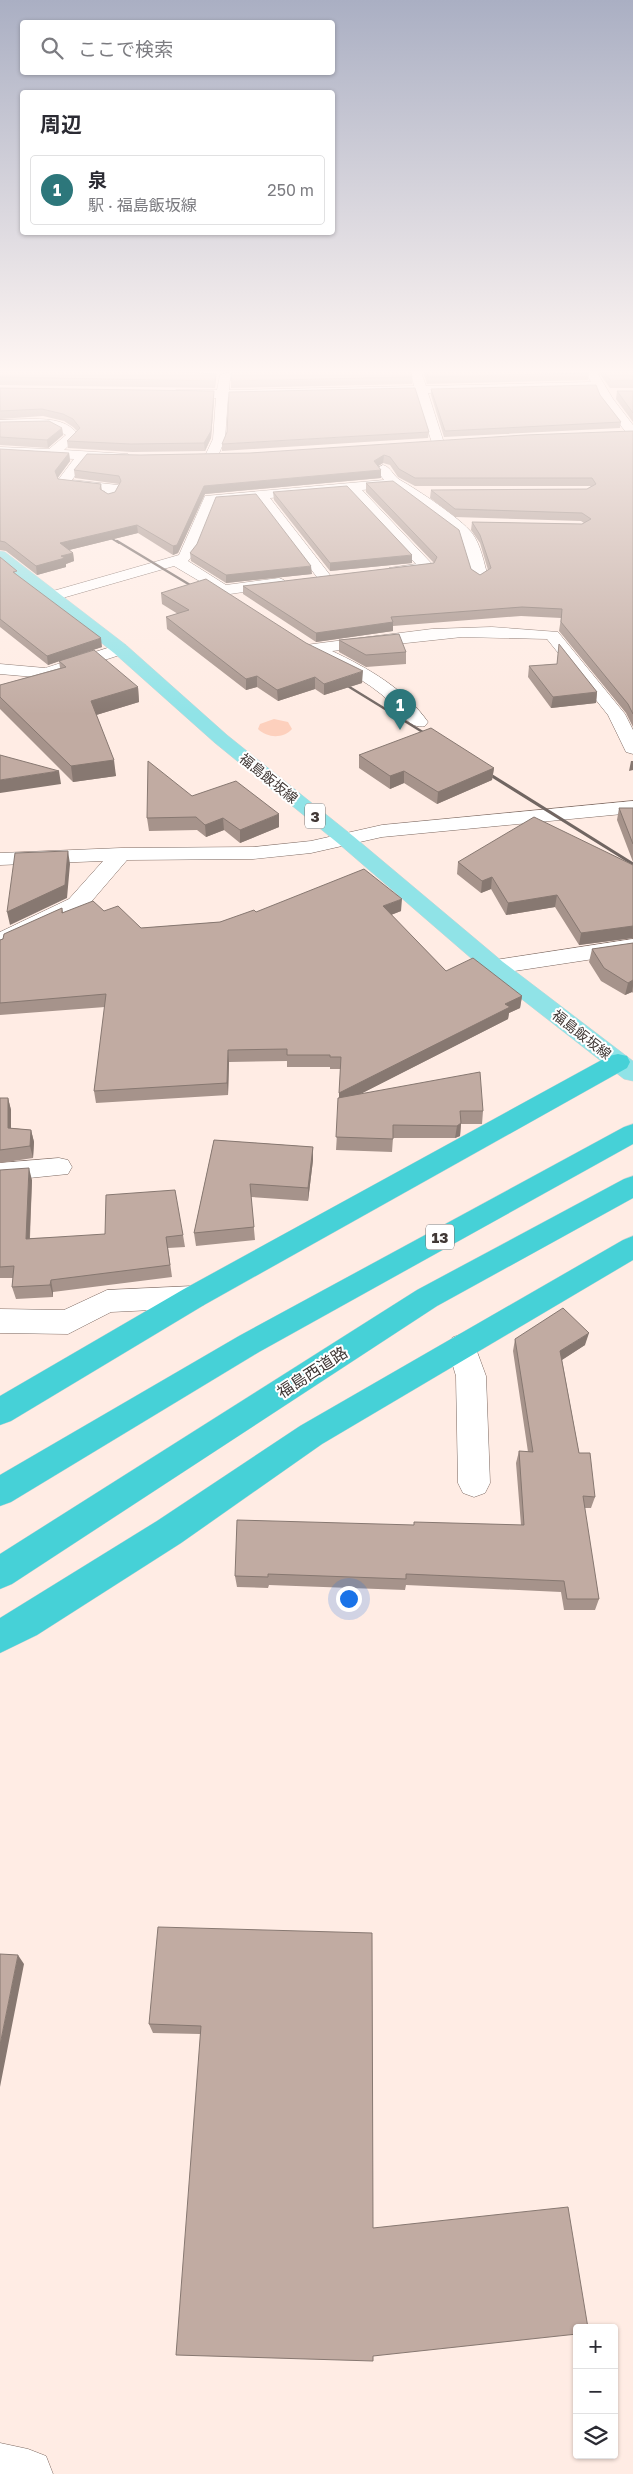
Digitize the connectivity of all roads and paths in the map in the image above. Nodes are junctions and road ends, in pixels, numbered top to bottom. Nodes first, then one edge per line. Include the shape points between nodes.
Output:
1 (80, 484) edge
2 (374, 484) edge
3 (397, 484) edge
4 (351, 486) junction
5 (410, 492) junction
6 (430, 492) edge
7 (260, 494) junction
8 (109, 496) edge
9 (450, 523) junction
10 (478, 524) edge
11 (0, 555) edge
12 (177, 561) junction
13 (381, 572) edge
14 (344, 576) edge
15 (480, 576) edge
16 (326, 578) junction
17 (223, 590) junction
18 (52, 596) junction
19 (243, 604) edge
20 (297, 640) edge
21 (120, 649) junction
22 (313, 649) junction
23 (0, 669) edge
24 (419, 722) dead end
25 (633, 748) edge
26 (633, 807) edge
27 (346, 840) junction
28 (120, 854) junction
29 (0, 859) edge
30 (0, 940) edge
31 (633, 946) edge
32 (495, 967) junction
33 (628, 1064) edge
34 (633, 1134) edge
35 (59, 1167) dead end
36 (0, 1172) edge
37 (633, 1186) edge
38 (633, 1247) edge
39 (194, 1298) junction
40 (0, 1321) edge
41 (462, 1346) junction
42 (0, 1412) edge
43 (474, 1483) dead end
44 (0, 1492) edge
45 (0, 1573) edge
46 (0, 1636) edge
47 (0, 2468) edge
48 (28, 2474) edge

1 - 8 street via 113,488
2 - 4 street
3 - 5 street
4 - 7 street
4 - 13 street via 427,568
5 - 6 street
5 - 9 street
7 - 12 street via 210,498 189,551
7 - 16 street
9 - 10 street
9 - 15 street via 469,540
11 - 18 main road, 福島飯坂線 / 3
12 - 17 street
12 - 18 street
14 - 16 street
16 - 17 street
17 - 19 street
18 - 21 main road, 福島飯坂線 / 3
20 - 22 street
21 - 23 street via 46,674
21 - 27 main road, 福島飯坂線 / 3 via 221,739
22 - 24 street via 379,682
22 - 25 street via 388,639 514,630 552,635 616,714
26 - 27 street via 382,831
27 - 28 street via 253,853
27 - 32 main road, 福島飯坂線 / 3
28 - 29 street
28 - 30 street via 77,904
31 - 32 street
32 - 33 main road, 福島飯坂線 / 3
33 - 39 highway
34 - 44 highway, 13 via 249,1344
35 - 36 street
37 - 45 highway, 福島西道路 via 427,1298
38 - 41 highway
39 - 40 street via 107,1301 68,1322
39 - 42 highway
41 - 43 street via 471,1376
41 - 46 highway via 311,1435 169,1532
47 - 48 street

